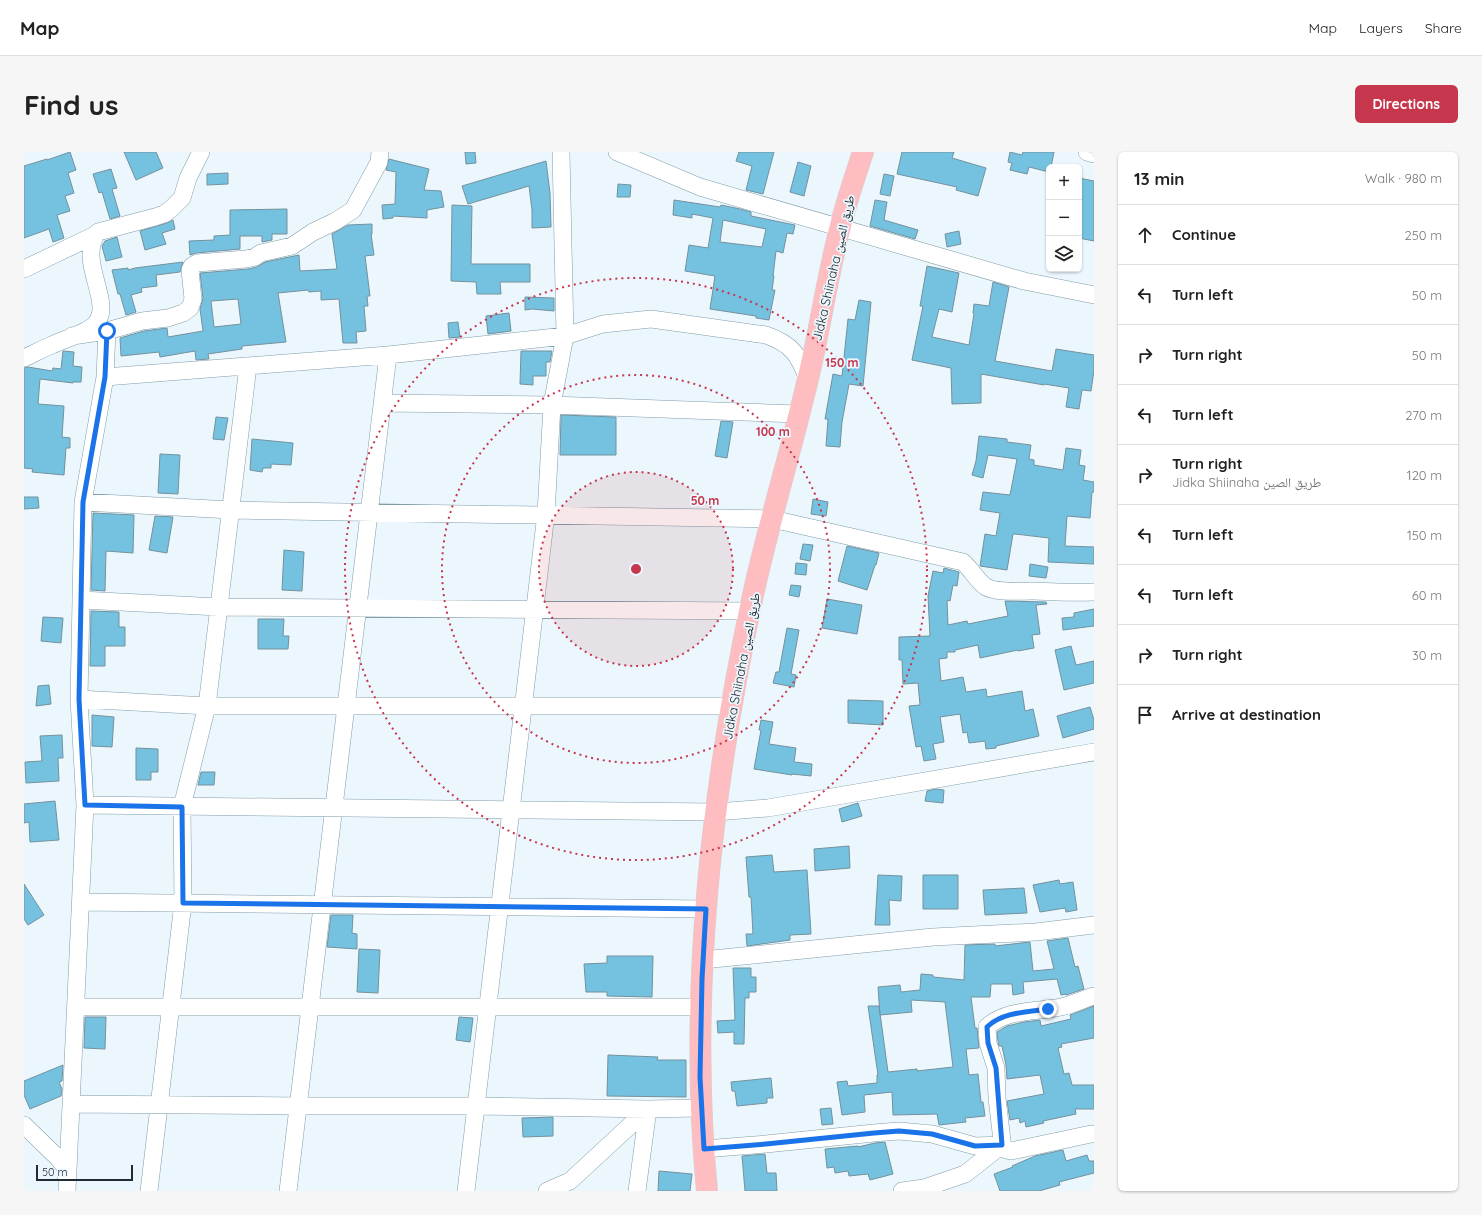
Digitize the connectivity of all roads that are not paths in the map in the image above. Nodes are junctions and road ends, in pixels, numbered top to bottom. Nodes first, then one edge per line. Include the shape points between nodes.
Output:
1 (201, 152) edge
2 (380, 152) edge
3 (561, 152) edge
4 (617, 152) edge
5 (863, 152) edge
6 (1087, 152) edge
7 (1094, 154) edge
8 (840, 227) junction
9 (95, 235) junction
10 (24, 269) edge
11 (1094, 295) edge
12 (107, 331) junction
13 (72, 336) junction
14 (565, 336) junction
15 (388, 355) junction
16 (24, 358) edge
17 (248, 366) junction
18 (105, 377) junction
19 (808, 380) junction
20 (383, 403) junction
21 (552, 405) junction
22 (799, 414) junction
23 (83, 502) junction
24 (231, 510) junction
25 (370, 513) junction
26 (546, 514) junction
27 (772, 519) junction
28 (1094, 592) edge
29 (80, 600) junction
30 (219, 607) junction
31 (358, 609) junction
32 (535, 609) junction
33 (750, 611) junction
34 (79, 699) junction
35 (524, 705) junction
36 (207, 706) junction
37 (732, 706) junction
38 (347, 707) junction
39 (1094, 752) edge
40 (85, 805) junction
41 (182, 807) junction
42 (334, 809) junction
43 (512, 809) junction
44 (716, 812) junction
45 (80, 902) junction
46 (183, 903) junction
47 (323, 905) junction
48 (500, 906) junction
49 (706, 909) junction
50 (1094, 925) edge
51 (703, 960) junction
52 (1094, 996) edge
53 (488, 1006) junction
54 (76, 1007) junction
55 (171, 1007) junction
56 (701, 1007) junction
57 (311, 1008) junction
58 (71, 1104) junction
59 (159, 1105) junction
60 (299, 1106) junction
61 (476, 1106) junction
62 (702, 1108) junction
63 (648, 1109) junction
64 (24, 1125) edge
65 (1091, 1134) dead end
66 (1002, 1145) junction
67 (704, 1149) junction
68 (961, 1184) edge
69 (67, 1191) edge
70 (149, 1191) edge
71 (288, 1191) edge
72 (466, 1191) edge
73 (547, 1191) edge
74 (637, 1191) edge
75 (707, 1191) edge
76 (902, 1191) edge

1 - 9 street via 188,178 182,198 171,209 164,214
2 - 12 street via 379,162 353,210 292,246 246,259 197,263 190,270 193,299 190,308 168,318 142,321
3 - 14 street
4 - 8 street via 700,187
5 - 8 main road, Jidka Shiinaha طريق الصين
6 - 7 street
8 - 11 street via 1024,281
8 - 19 main road, Jidka Shiinaha طريق الصين
9 - 10 street
9 - 13 street via 90,250 101,307 99,317 91,328
12 - 13 street
12 - 18 street
13 - 16 street
14 - 15 street
14 - 19 street via 603,324 651,319 766,335 780,340 793,349
14 - 21 street
15 - 17 street
15 - 20 street
17 - 18 street
17 - 24 street
18 - 23 street
19 - 22 main road, Jidka Shiinaha طريق الصين
20 - 21 street
20 - 25 street
21 - 22 street
21 - 26 street
22 - 27 main road, Jidka Shiinaha طريق الصين
23 - 24 street
23 - 29 street
24 - 25 street
24 - 30 street
25 - 26 street
25 - 31 street
26 - 27 street
26 - 32 street
27 - 28 street via 963,562 988,588 1007,591
27 - 33 main road, Jidka Shiinaha طريق الصين
29 - 30 street
29 - 34 street
30 - 31 street
30 - 36 street
31 - 32 street
31 - 38 street
32 - 33 street
32 - 35 street
33 - 37 main road, Jidka Shiinaha طريق الصين
34 - 36 street
34 - 40 street
35 - 37 street
35 - 38 street
35 - 43 street
36 - 38 street
36 - 41 street
37 - 44 main road, Jidka Shiinaha طريق الصين
38 - 42 street
39 - 44 street via 768,808
40 - 41 street
40 - 45 street
41 - 42 street
41 - 46 street
42 - 43 street
42 - 47 street
43 - 44 street
43 - 48 street
44 - 49 main road, Jidka Shiinaha طريق الصين
45 - 46 street
45 - 54 street
46 - 47 street
46 - 55 street
47 - 48 street
47 - 57 street
48 - 49 street
48 - 53 street
49 - 51 main road, Jidka Shiinaha طريق الصين
50 - 51 street via 1036,932 933,937
51 - 56 main road, Jidka Shiinaha طريق الصين
52 - 66 street via 1062,1007 1003,1017 987,1027 988,1043 996,1068
53 - 56 street
53 - 57 street
53 - 61 street
54 - 55 street
54 - 58 street
55 - 57 street
55 - 59 street
56 - 62 main road, Jidka Shiinaha طريق الصين
57 - 60 street
58 - 59 street
58 - 69 street
59 - 60 street
59 - 70 street
60 - 61 street
60 - 71 street
61 - 63 street
61 - 72 street
62 - 63 street
62 - 67 main road, Jidka Shiinaha طريق الصين
63 - 73 street via 570,1181
63 - 74 street
64 - 69 street via 66,1168
65 - 66 street via 1011,1152 1003,1149
66 - 67 street via 975,1146 932,1134 899,1131
66 - 68 street via 966,1174
67 - 75 main road, Jidka Shiinaha طريق الصين
68 - 76 street

